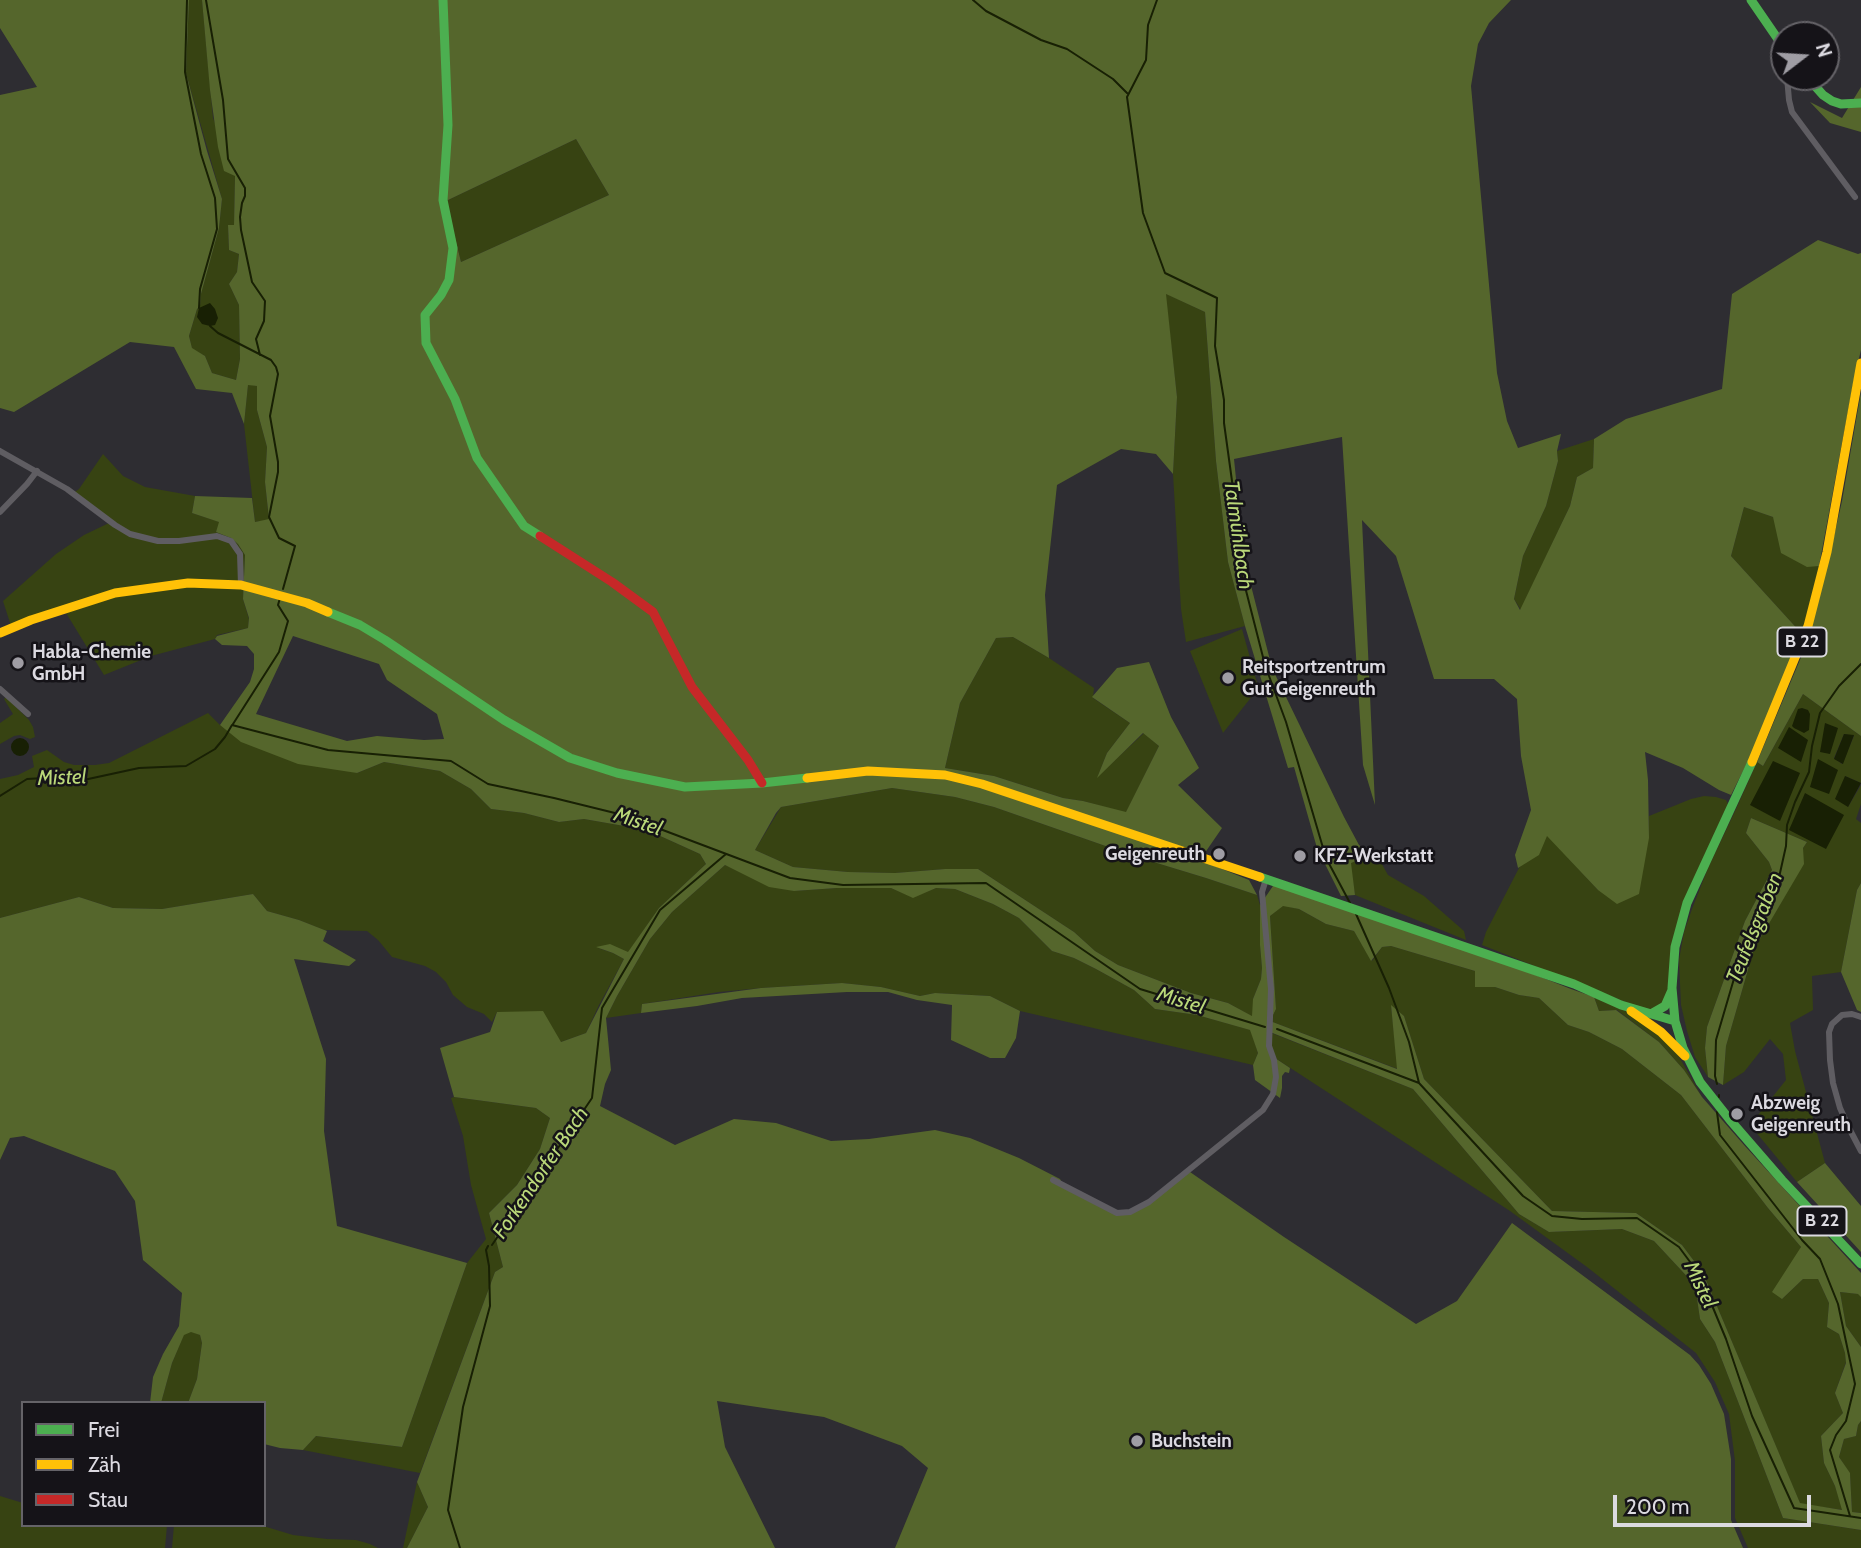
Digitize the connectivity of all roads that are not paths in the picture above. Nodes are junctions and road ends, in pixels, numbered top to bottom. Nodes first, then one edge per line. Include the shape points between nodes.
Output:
1 (443, 0) edge
2 (1751, 0) edge
3 (1770, 28) edge
4 (1788, 91) edge
5 (1819, 91) edge
6 (1861, 103) edge
7 (1855, 197) dead end
8 (1861, 363) edge
9 (0, 451) edge
10 (37, 471) junction
11 (0, 512) edge
12 (241, 585) junction
13 (0, 633) edge
14 (0, 689) edge
15 (28, 714) dead end
16 (762, 783) junction
17 (1266, 879) junction
18 (1672, 988) junction
19 (1620, 1005) junction
20 (1651, 1014) junction
21 (1861, 1017) edge
22 (1675, 1023) junction
23 (1652, 1026) junction
24 (1688, 1060) junction
25 (1861, 1150) edge
26 (1053, 1181) dead end
27 (1861, 1264) edge

1 - 16 main road via 448,125 443,200 453,248 449,280 425,315 426,343 456,399 477,458 524,526 653,612 692,687
2 - 3 main road
4 - 7 street via 1792,112
5 - 6 main road via 1841,104
8 - 18 main road, B 22 via 1827,552 1808,626 1687,903 1675,947
9 - 10 street
10 - 11 street
10 - 12 street via 130,534 158,541 217,536 231,541 240,554
12 - 13 main road via 188,583 115,593
12 - 16 main road via 307,603 360,625 570,758 675,786
14 - 15 street
16 - 17 main road via 868,771 944,775
17 - 19 main road via 1574,984
17 - 26 street via 1262,892 1271,989 1269,1046 1276,1077 1263,1110 1149,1202 1130,1212 1117,1213
18 - 20 main road via 1665,1006
18 - 22 main road, B 22
19 - 20 main road
19 - 23 main road
20 - 22 main road
21 - 25 street via 1842,1014 1829,1032 1833,1083
22 - 23 main road
22 - 24 main road, B 22
23 - 24 main road
24 - 27 main road, B 22 via 1730,1120

